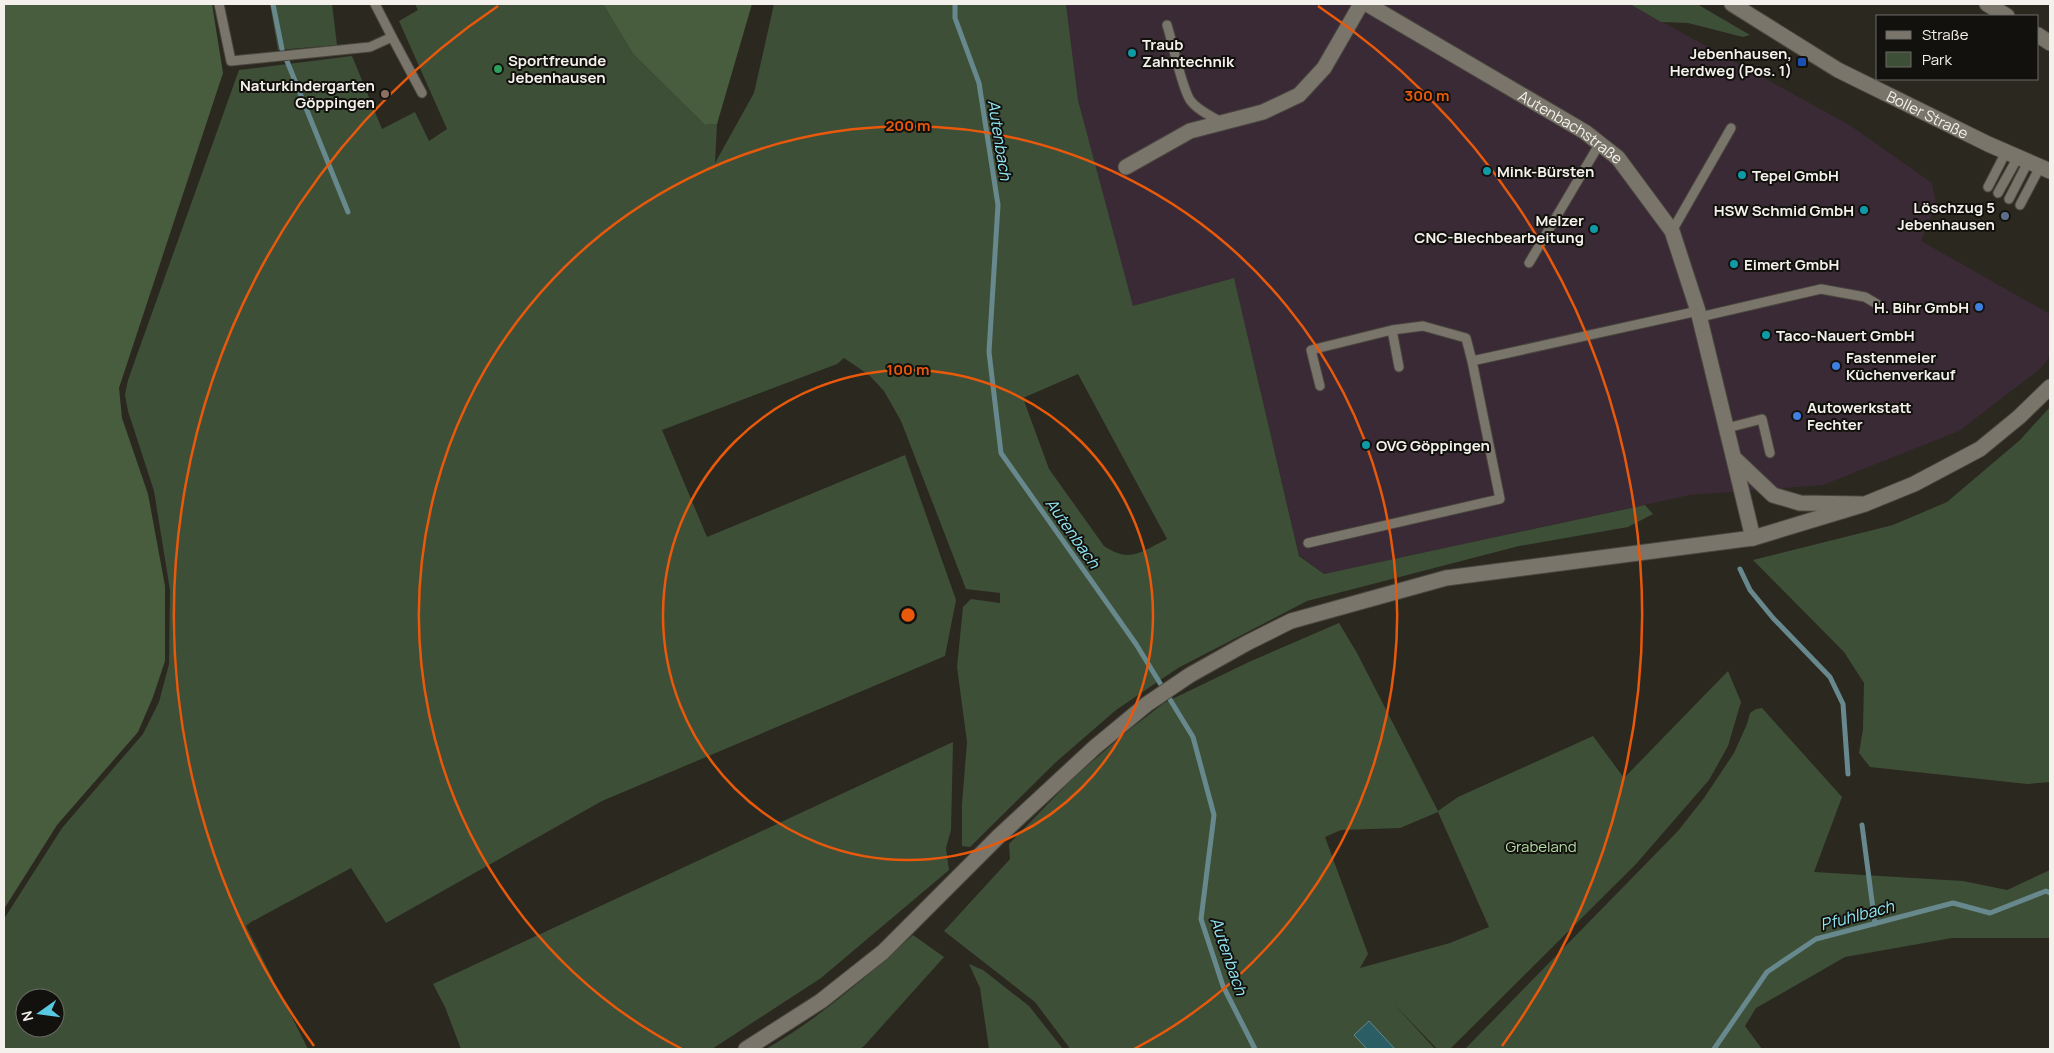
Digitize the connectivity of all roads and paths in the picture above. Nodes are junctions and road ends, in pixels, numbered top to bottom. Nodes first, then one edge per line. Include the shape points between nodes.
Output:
1 (219, 4) edge
2 (375, 4) edge
3 (1361, 4) edge
4 (1367, 4) edge
5 (1732, 4) edge
6 (1987, 4) edge
7 (2005, 15) edge
8 (1167, 25) dead end
9 (2039, 36) edge
10 (392, 38) junction
11 (2050, 43) edge
12 (422, 93) dead end
13 (1224, 124) junction
14 (1731, 128) dead end
15 (1600, 143) junction
16 (2028, 162) edge
17 (1126, 168) dead end
18 (1988, 187) dead end
19 (1998, 193) dead end
20 (2009, 199) dead end
21 (2020, 205) dead end
22 (1672, 231) junction
23 (1529, 263) dead end
24 (1877, 304) dead end
25 (1699, 314) junction
26 (1392, 330) junction
27 (1472, 361) junction
28 (1399, 367) dead end
29 (1320, 386) dead end
30 (2050, 387) edge
31 (1727, 428) junction
32 (1770, 452) dead end
33 (1734, 458) junction
34 (1865, 504) junction
35 (1753, 538) junction
36 (1308, 543) dead end
37 (746, 1049) edge

1 - 10 lane via 231,61 370,47
2 - 10 lane
3 - 13 street via 1324,68 1300,95
4 - 15 street, Autenbachstraße
5 - 16 street, Boller Straße via 1838,70
6 - 7 street
8 - 13 lane via 1190,100
9 - 11 street
10 - 12 lane
13 - 17 street via 1190,131
14 - 22 lane
15 - 22 street, Autenbachstraße via 1618,158
15 - 23 lane
16 - 18 lane
16 - 19 lane
16 - 20 lane
16 - 21 lane
22 - 25 street, Autenbachstraße
24 - 25 lane via 1865,297 1821,289
25 - 27 lane
25 - 31 street, Autenbachstraße
26 - 27 lane via 1423,326 1466,338
26 - 28 lane
26 - 29 lane via 1311,350
27 - 36 lane via 1500,499
30 - 34 street via 1980,449 1914,484
31 - 32 lane via 1762,419
31 - 33 street, Autenbachstraße
33 - 34 street via 1773,495 1800,503
33 - 35 street, Autenbachstraße
34 - 35 street
35 - 37 street via 1446,578 1291,621 1190,675 1148,704 1095,746 882,952 821,1001

